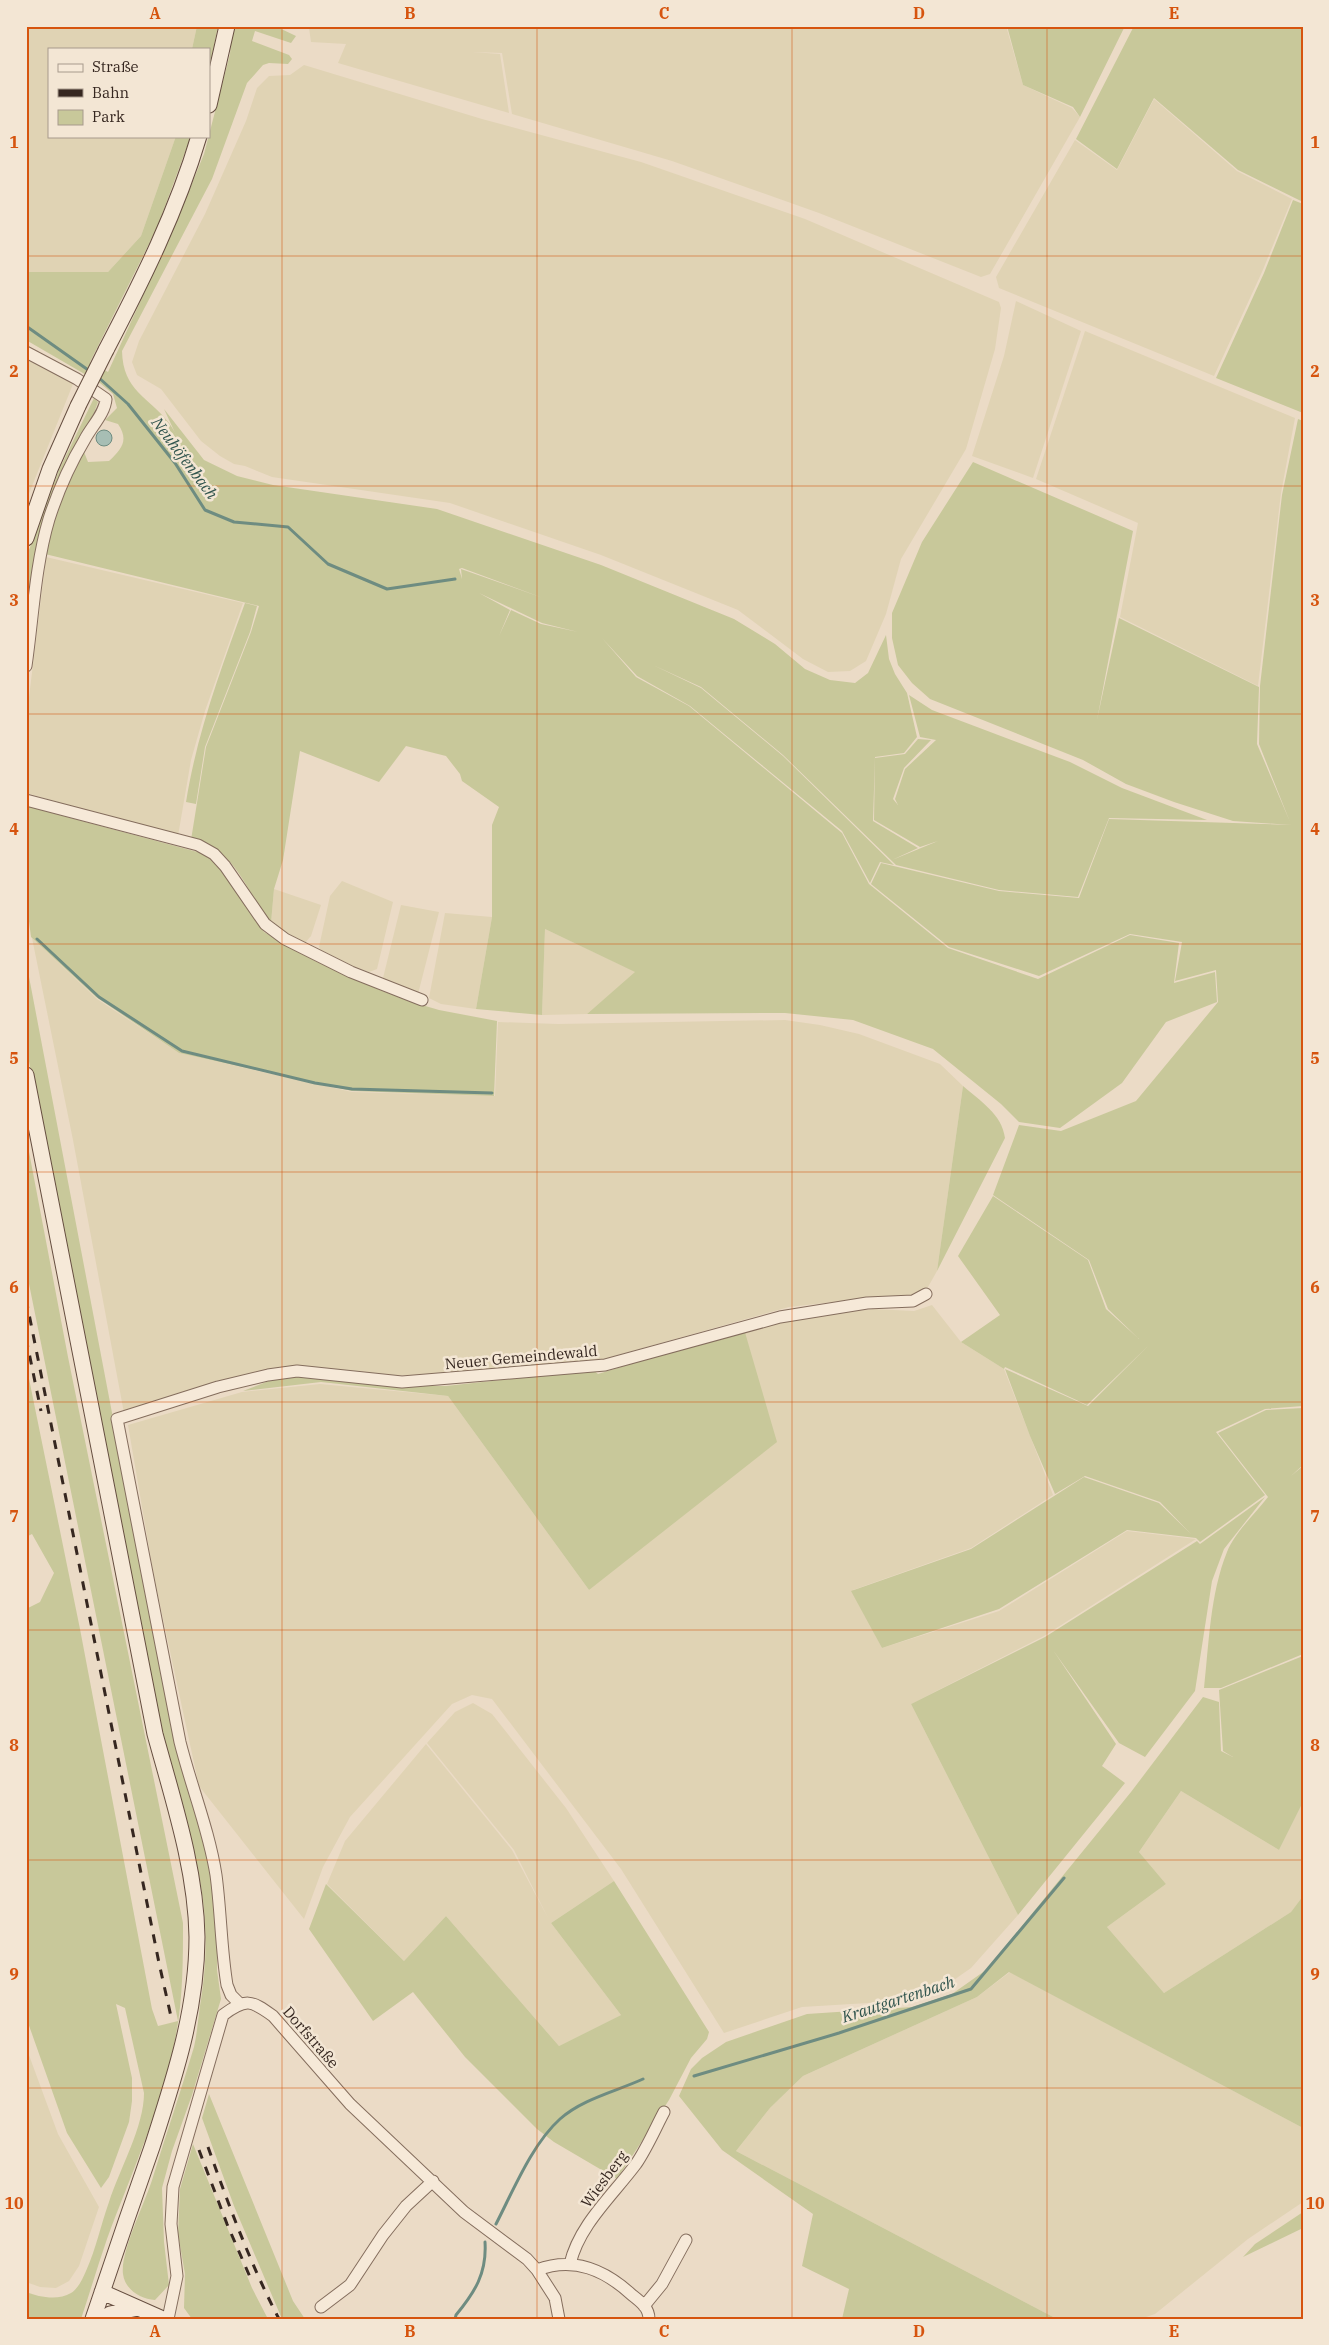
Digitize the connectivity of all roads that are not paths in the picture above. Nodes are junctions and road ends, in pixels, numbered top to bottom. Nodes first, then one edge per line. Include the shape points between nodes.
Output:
1 (227, 26) edge
2 (210, 101) edge
3 (198, 138) edge
4 (26, 352) edge
5 (26, 538) edge
6 (26, 666) edge
7 (26, 800) edge
8 (422, 1000) dead end
9 (26, 1075) edge
10 (926, 1294) dead end
11 (240, 2004) junction
12 (664, 2112) dead end
13 (433, 2181) junction
14 (686, 2240) dead end
15 (570, 2264) junction
16 (537, 2270) junction
17 (102, 2292) junction
18 (644, 2306) junction
19 (321, 2307) dead end
20 (138, 2308) junction
21 (560, 2318) edge
22 (92, 2319) edge
23 (105, 2319) edge
24 (163, 2319) edge
25 (168, 2319) edge
26 (649, 2319) edge

1 - 2 main road
3 - 5 main road, bridge via 167,225 78,406 50,469
4 - 6 street via 77,379 106,399 65,478 49,520
7 - 8 street via 198,845 214,854 265,924 285,939 351,972
9 - 17 main road via 155,1734 192,1887 196,1929 190,2014 184,2044
10 - 11 street, Neuer Gemeindewald via 913,1301 867,1303 780,1317 605,1365 402,1382 297,1371 218,1387 117,1418 180,1742 216,1874 227,1985
11 - 13 street, Dorfstraße via 258,2005 273,2016 350,2104
11 - 25 street via 223,2015 173,2187 171,2224 177,2276
12 - 15 street, Wiesberg via 637,2163 589,2224 573,2251
13 - 16 street, Dorfstraße via 464,2212
13 - 19 street via 406,2206 350,2285
14 - 18 street via 662,2284
15 - 16 street
15 - 18 street via 595,2269
16 - 21 street, Dorfstraße via 555,2298
17 - 20 main road
17 - 22 main road
18 - 26 street via 649,2312
20 - 23 main road via 110,2314
20 - 24 main road

